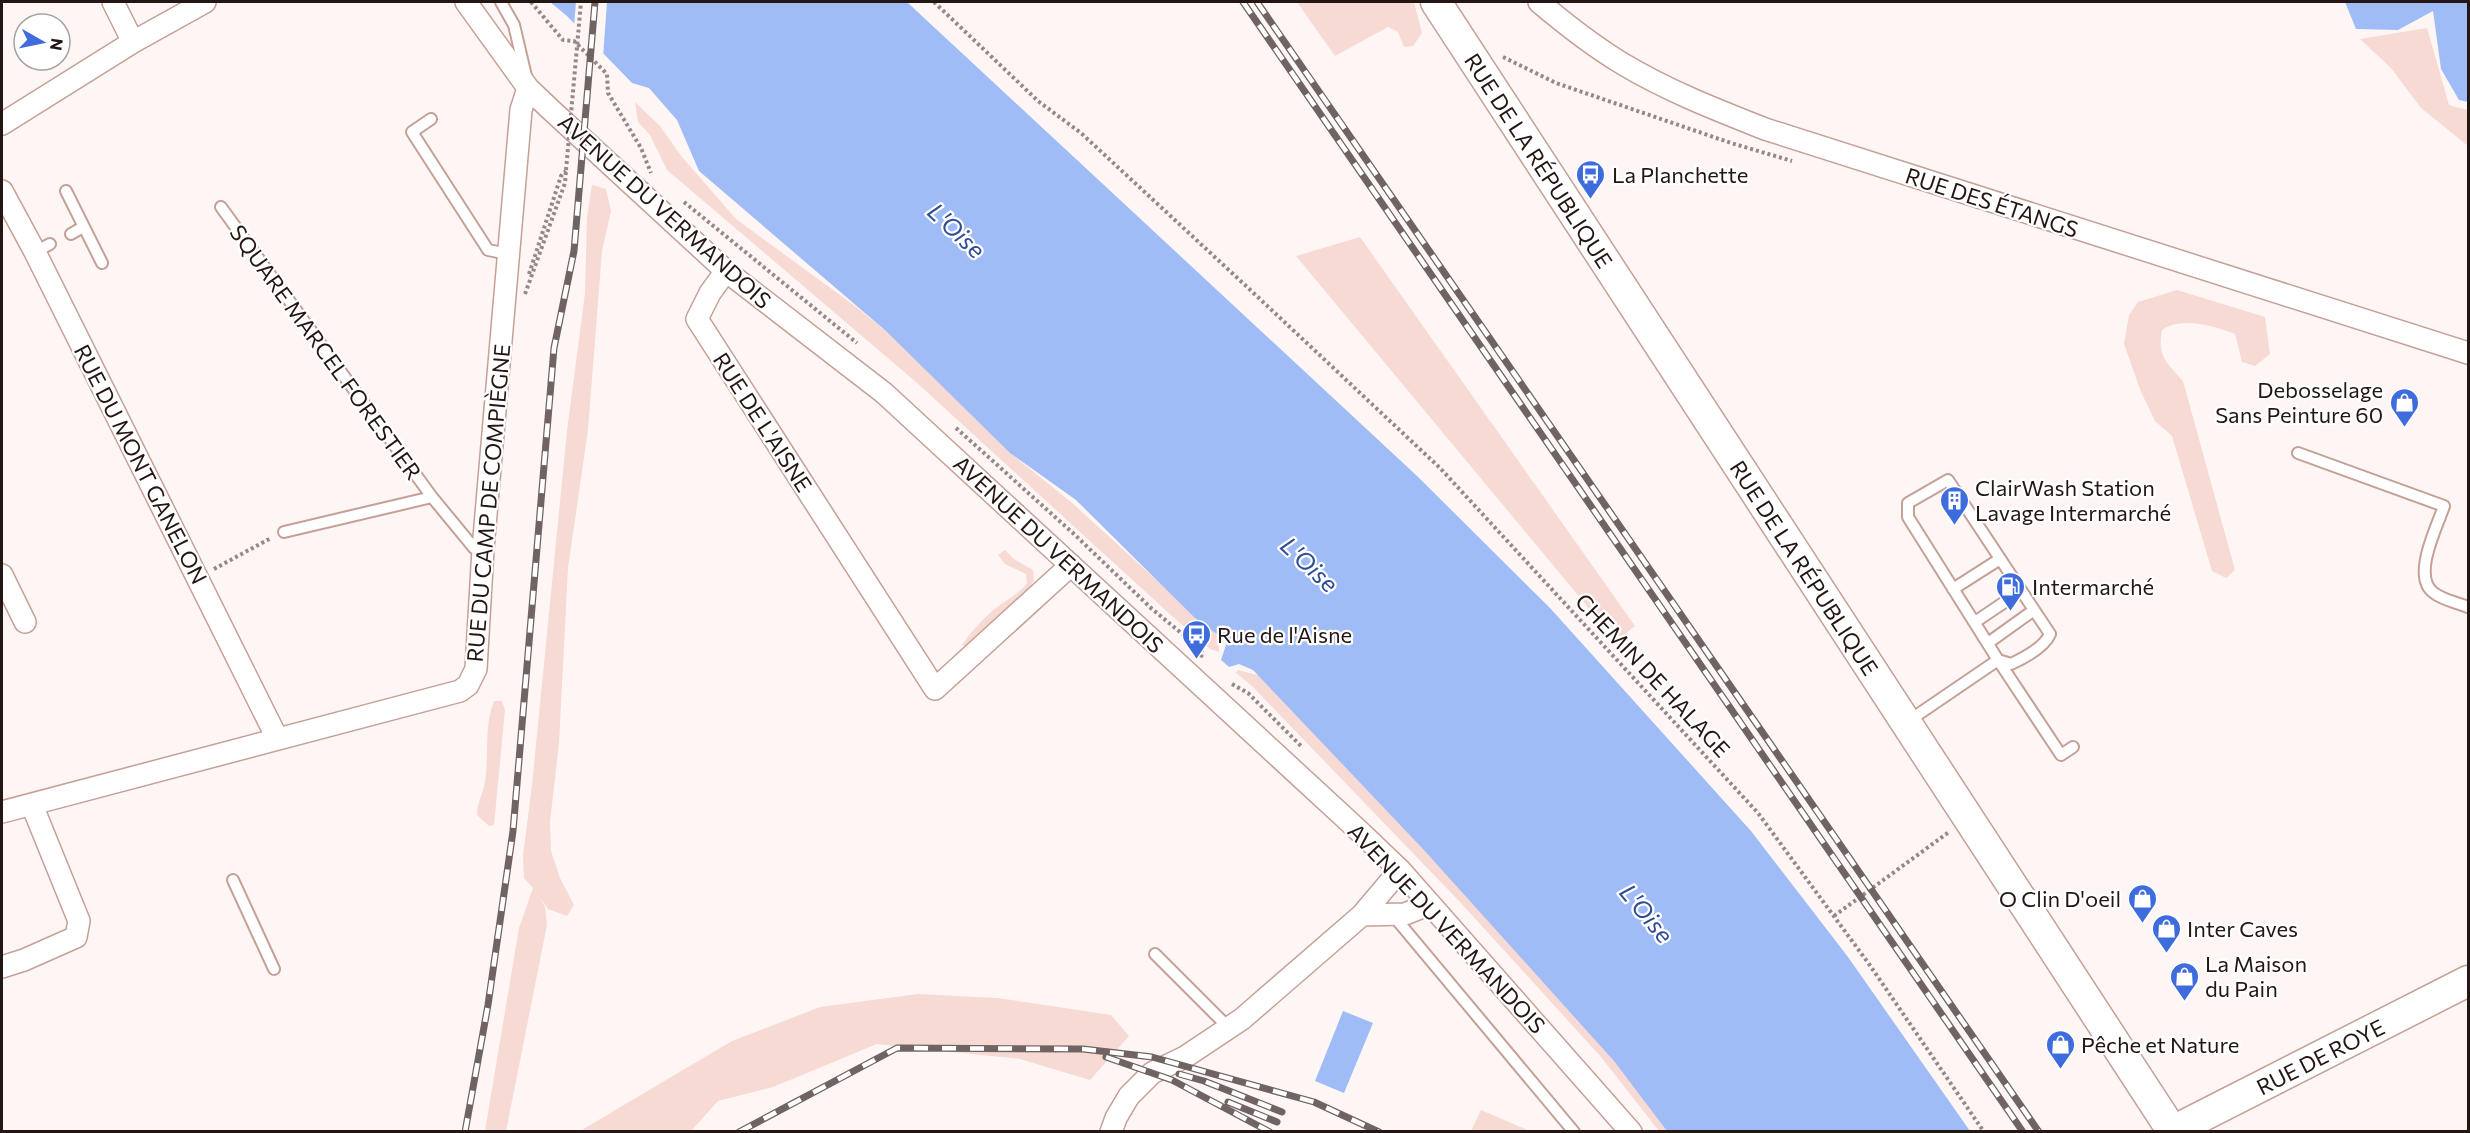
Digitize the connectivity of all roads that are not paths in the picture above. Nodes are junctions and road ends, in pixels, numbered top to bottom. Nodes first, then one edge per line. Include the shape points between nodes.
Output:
1 (113, 2) edge
2 (205, 2) edge
3 (465, 2) edge
4 (501, 2) edge
5 (1436, 2) edge
6 (1539, 2) edge
7 (133, 42) junction
8 (528, 88) junction
9 (431, 119) dead end
10 (2, 124) edge
11 (2, 191) edge
12 (66, 191) dead end
13 (221, 207) dead end
14 (83, 227) junction
15 (70, 234) dead end
16 (508, 254) junction
17 (102, 263) dead end
18 (726, 271) junction
19 (2469, 353) edge
20 (2298, 453) dead end
21 (432, 497) junction
22 (284, 532) road end
23 (483, 549) junction
24 (2000, 559) junction
25 (1071, 565) junction
26 (2, 575) edge
27 (1953, 588) junction
28 (2021, 591) junction
29 (2469, 607) edge
30 (2034, 610) junction
31 (25, 622) dead end
32 (1975, 622) junction
33 (1988, 643) junction
34 (1998, 660) junction
35 (1907, 722) junction
36 (277, 738) junction
37 (2073, 747) dead end
38 (33, 805) junction
39 (2, 812) edge
40 (1400, 870) junction
41 (233, 880) dead end
42 (1430, 904) junction
43 (1391, 914) junction
44 (1362, 915) junction
45 (1155, 954) dead end
46 (2, 967) edge
47 (274, 969) dead end
48 (2469, 981) edge
49 (1228, 1028) junction
50 (1111, 1131) edge
51 (1574, 1131) edge
52 (1631, 1131) edge
53 (2173, 1131) edge

1 - 7 street
2 - 7 street
3 - 8 street, AVENUE DU VERMANDOIS
4 - 8 lane via 514,25
5 - 35 main road, RUE DE LA RÉPUBLIQUE
6 - 19 street, RUE DES ÉTANGS via 1623,65 1694,101 1765,129
7 - 10 street
8 - 16 street, RUE DU CAMP DE COMPIÈGNE via 521,110
8 - 18 street, AVENUE DU VERMANDOIS
9 - 16 lane via 412,132 488,250
11 - 36 street, RUE DU MONT GANELON via 42,248
12 - 14 lane
13 - 21 lane, SQUARE MARCEL FORESTIER
14 - 15 lane
14 - 17 lane
16 - 23 street, RUE DU CAMP DE COMPIÈGNE
18 - 25 street, AVENUE DU VERMANDOIS via 884,393
18 - 25 street, RUE DE L'AISNE via 697,319 935,689
20 - 29 lane via 2444,506 2423,566 2425,584 2434,593
21 - 22 lane, SQUARE MARCEL FORESTIER
21 - 23 lane, SQUARE MARCEL FORESTIER via 474,548
23 - 36 street, RUE DU CAMP DE COMPIÈGNE via 476,669 468,685 460,691
24 - 27 lane
24 - 27 lane via 1948,480 1908,503 1908,517
24 - 28 lane
25 - 40 street, AVENUE DU VERMANDOIS
26 - 31 street
27 - 32 lane
28 - 30 lane
28 - 32 lane
30 - 33 lane
30 - 34 lane via 2050,634 2047,642 2011,664
32 - 33 lane
33 - 34 lane
34 - 35 lane
34 - 37 lane via 2061,755
35 - 53 main road, RUE DE LA RÉPUBLIQUE
36 - 38 street, RUE DU CAMP DE COMPIÈGNE
38 - 39 street, RUE DU CAMP DE COMPIÈGNE
38 - 46 street via 79,921 76,937
40 - 42 street, AVENUE DU VERMANDOIS
40 - 44 street
41 - 47 lane
42 - 43 street via 1405,914
42 - 52 street, AVENUE DU VERMANDOIS
43 - 44 street
43 - 51 lane
44 - 49 street
45 - 49 lane
48 - 53 main road, RUE DE ROYE
49 - 50 street via 1185,1057 1152,1073 1130,1096

